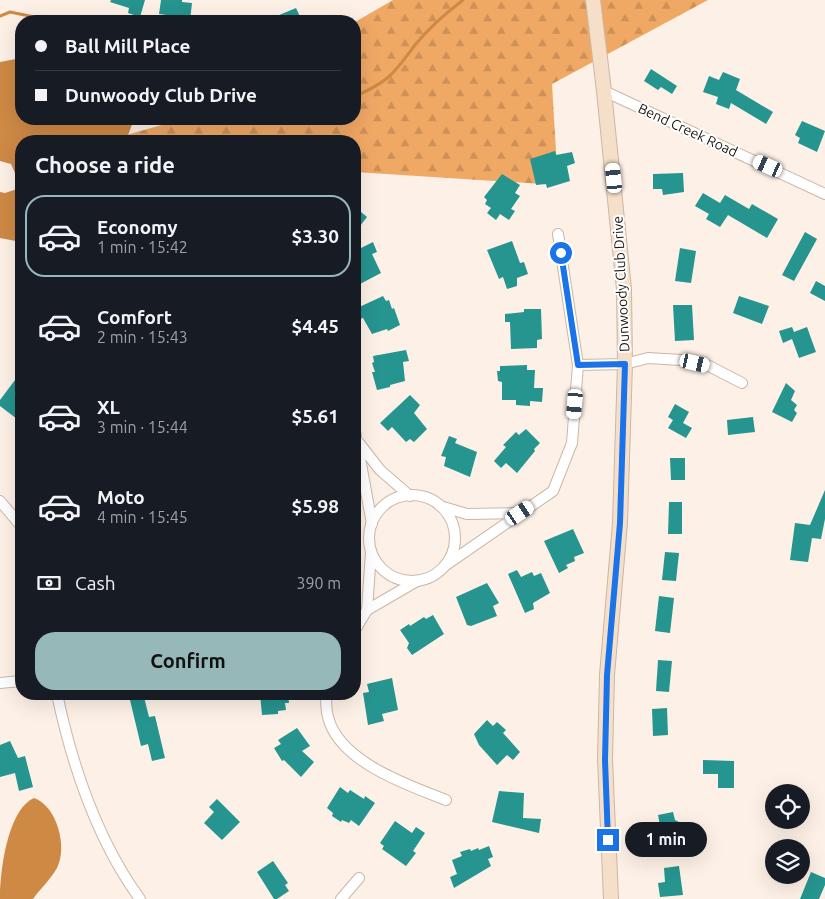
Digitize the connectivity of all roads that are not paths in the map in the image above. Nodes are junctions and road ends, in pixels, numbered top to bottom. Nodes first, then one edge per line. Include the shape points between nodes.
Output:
1 (593, 0) edge
2 (604, 91) junction
3 (825, 194) edge
4 (558, 234) dead end
5 (625, 364) junction
6 (578, 365) junction
7 (742, 383) dead end
8 (361, 442) edge
9 (361, 463) edge
10 (410, 496) junction
11 (0, 501) edge
12 (440, 506) junction
13 (520, 513) junction
14 (15, 519) edge
15 (372, 524) junction
16 (371, 552) junction
17 (446, 565) junction
18 (418, 581) junction
19 (367, 610) junction
20 (361, 620) edge
21 (15, 682) edge
22 (0, 683) edge
23 (59, 700) edge
24 (326, 700) edge
25 (446, 800) dead end
26 (359, 878) dead end
27 (140, 899) edge
28 (341, 899) edge
29 (611, 899) edge

1 - 2 street, Dunwoody Club Drive
2 - 3 street, Bend Creek Road
2 - 5 street, Dunwoody Club Drive via 624,289
4 - 6 street
5 - 6 street
5 - 7 street via 648,358 681,360 709,366
5 - 29 street, Dunwoody Club Drive via 620,523 607,675 605,760
6 - 13 street via 569,451 553,491
8 - 10 street via 380,470
9 - 15 street
10 - 12 street via 426,498
10 - 15 street via 387,503
11 - 14 street
12 - 13 street via 467,514
12 - 17 street via 450,518 454,534 453,550
13 - 17 street
15 - 16 street
16 - 18 street via 386,572 401,580
16 - 19 street
17 - 18 street via 433,576
18 - 19 street
19 - 20 street
21 - 22 street
23 - 27 street via 71,749 98,822 122,872
24 - 25 street via 328,718 342,744 386,776
26 - 28 street

